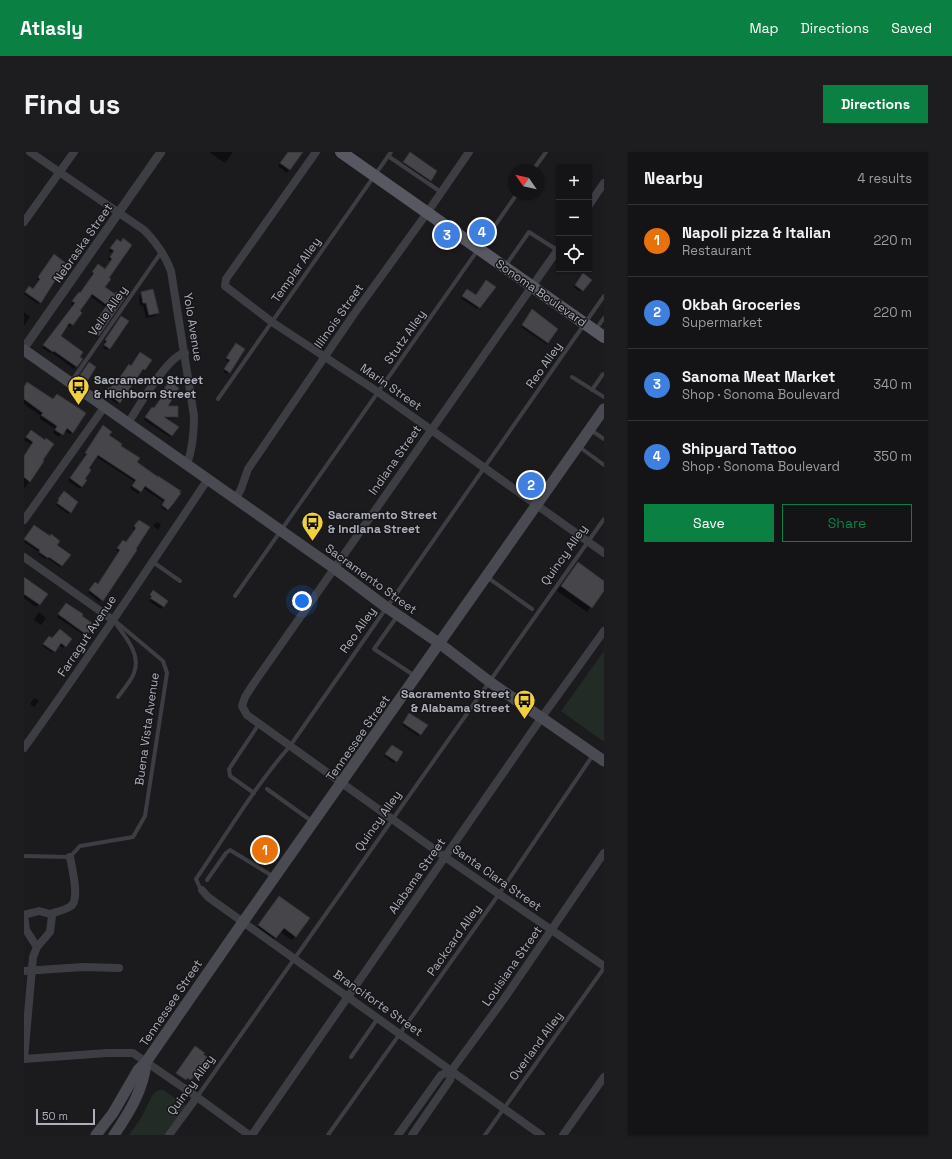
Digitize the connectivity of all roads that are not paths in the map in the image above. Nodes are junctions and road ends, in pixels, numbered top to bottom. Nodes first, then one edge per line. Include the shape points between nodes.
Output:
1 (30, 152) edge
2 (74, 152) edge
3 (161, 152) edge
4 (316, 152) edge
5 (341, 152) edge
6 (469, 152) edge
7 (546, 152) edge
8 (389, 154) edge
9 (538, 164) edge
10 (59, 172) junction
11 (374, 175) junction
12 (604, 183) edge
13 (441, 192) junction
14 (513, 200) edge
15 (592, 201) edge
16 (119, 213) junction
17 (427, 213) junction
18 (24, 222) edge
19 (556, 248) edge
20 (478, 249) junction
21 (162, 252) junction
22 (556, 252) edge
23 (504, 267) junction
24 (532, 286) junction
25 (604, 296) edge
26 (604, 318) edge
27 (272, 322) junction
28 (585, 324) junction
29 (599, 334) edge
30 (24, 349) edge
31 (185, 353) junction
32 (325, 357) junction
33 (603, 374) edge
34 (572, 376) dead end
35 (70, 382) junction
36 (592, 390) junction
37 (378, 392) junction
38 (604, 397) edge
39 (218, 399) dead end
40 (104, 406) junction
41 (604, 409) edge
42 (128, 423) junction
43 (590, 429) junction
44 (431, 430) junction
45 (604, 439) edge
46 (578, 446) junction
47 (187, 464) junction
48 (604, 465) edge
49 (484, 468) junction
50 (205, 483) junction
51 (232, 496) junction
52 (536, 505) junction
53 (604, 518) edge
54 (24, 520) edge
55 (602, 524) edge
56 (281, 531) junction
57 (588, 542) junction
58 (604, 553) edge
59 (24, 557) edge
60 (153, 562) junction
61 (334, 568) junction
62 (486, 576) junction
63 (180, 581) dead end
64 (235, 596) dead end
65 (386, 607) junction
66 (532, 609) dead end
67 (398, 615) junction
68 (113, 620) junction
69 (604, 631) edge
70 (438, 643) junction
71 (279, 647) joint
72 (416, 677) junction
73 (490, 682) junction
74 (118, 697) dead end
75 (542, 718) junction
76 (259, 724) junction
77 (290, 746) junction
78 (24, 748) edge
79 (594, 754) junction
80 (604, 761) edge
81 (341, 784) junction
82 (267, 789) dead end
83 (254, 793) junction
84 (393, 820) junction
85 (314, 822) junction
86 (604, 853) edge
87 (24, 856) edge
88 (70, 856) junction
89 (445, 857) junction
90 (274, 878) junction
91 (207, 880) dead end
92 (202, 890) joint
93 (499, 894) junction
94 (50, 914) junction
95 (24, 915) edge
96 (243, 922) junction
97 (552, 930) junction
98 (37, 947) junction
99 (295, 959) junction
100 (604, 967) edge
101 (119, 968) dead end
102 (28, 971) edge
103 (348, 997) junction
104 (378, 1018) junction
105 (400, 1034) junction
106 (351, 1057) dead end
107 (24, 1058) edge
108 (146, 1062) junction
109 (451, 1071) junction
110 (604, 1077) edge
111 (197, 1097) junction
112 (503, 1108) junction
113 (96, 1135) edge
114 (114, 1135) edge
115 (169, 1135) edge
116 (250, 1135) edge
117 (328, 1135) edge
118 (398, 1135) edge
119 (412, 1135) edge
120 (485, 1135) edge
121 (541, 1135) edge
122 (563, 1135) edge

1 - 10 street
2 - 10 street
3 - 16 street, Nebraska Street
4 - 27 street, Marin Street via 226,279 225,286
5 - 11 main road, Sonoma Boulevard
6 - 13 street, Illinois Street
7 - 9 lane
8 - 11 lane, Templar Alley
8 - 13 lane
10 - 16 street
10 - 18 street
11 - 17 main road, Sonoma Boulevard
11 - 27 lane, Templar Alley
12 - 15 street
13 - 17 street, Illinois Street
14 - 20 lane, Stutz Alley
16 - 21 street, Yolo Avenue via 154,240
16 - 30 street, Nebraska Street
17 - 20 main road, Sonoma Boulevard
17 - 32 street, Illinois Street
19 - 23 lane via 529,232
20 - 23 main road, Sonoma Boulevard
20 - 37 lane, Stutz Alley
21 - 31 street, Yolo Avenue via 171,271
21 - 35 lane, Velie Alley
22 - 24 street, Indiana Street
23 - 24 main road, Sonoma Boulevard
24 - 28 main road, Sonoma Boulevard
24 - 44 street, Indiana Street
25 - 28 lane, Reo Alley
26 - 29 lane
27 - 32 street, Marin Street
27 - 39 lane, Templar Alley
28 - 29 main road, Sonoma Boulevard
28 - 49 lane, Reo Alley
30 - 35 main road, Sacramento Street
31 - 42 street via 168,364
31 - 47 street, Yolo Avenue via 194,416 192,451
32 - 37 street, Marin Street
32 - 51 street, Illinois Street via 248,469 241,489
33 - 36 lane
34 - 36 lane
35 - 40 main road, Sacramento Street
36 - 38 lane
37 - 44 street, Marin Street
37 - 56 lane, Stutz Alley
40 - 42 main road, Sacramento Street
40 - 54 street
41 - 43 main road, Tennessee Street
42 - 47 main road, Sacramento Street
43 - 45 lane
43 - 46 main road, Tennessee Street
44 - 49 street, Marin Street
44 - 61 street, Indiana Street
46 - 48 lane
46 - 52 main road, Tennessee Street
47 - 50 main road, Sacramento Street via 198,472
49 - 52 street, Marin Street
49 - 65 lane, Reo Alley
50 - 51 main road, Sacramento Street
50 - 60 street, Farragut Avenue
51 - 56 main road, Sacramento Street
52 - 57 street, Marin Street
52 - 62 main road, Tennessee Street
53 - 55 lane, Quincy Alley
55 - 57 lane, Quincy Alley
56 - 61 main road, Sacramento Street
56 - 64 lane, Stutz Alley
57 - 58 street, Marin Street
57 - 73 lane, Quincy Alley
59 - 68 street
60 - 63 lane
60 - 68 street, Farragut Avenue
61 - 65 main road, Sacramento Street
61 - 71 street, Indiana Street
62 - 66 lane
62 - 70 main road, Tennessee Street
65 - 67 main road, Sacramento Street
65 - 77 lane, Reo Alley
67 - 70 main road, Sacramento Street
67 - 72 lane via 374,649
68 - 74 lane, Buena Vista Avenue via 131,644 136,659 134,673
68 - 78 street, Farragut Avenue
68 - 88 lane, Buena Vista Avenue via 163,661 167,673 144,816 133,837 80,846
69 - 75 street, Alabama Street
70 - 72 main road, Tennessee Street
70 - 73 main road, Sacramento Street
71 - 76 street, Santa Clara Street via 245,697 242,706 247,715
72 - 81 main road, Tennessee Street
73 - 75 main road, Sacramento Street
73 - 84 lane, Quincy Alley
75 - 79 main road, Sacramento Street
75 - 89 street, Alabama Street
76 - 77 street, Santa Clara Street
76 - 83 lane via 229,769 230,776
77 - 81 street, Santa Clara Street
77 - 83 lane, Reo Alley
79 - 80 main road, Sacramento Street
79 - 93 lane, Packcard Alley
81 - 84 street, Santa Clara Street
81 - 85 main road, Tennessee Street
82 - 85 lane
83 - 92 lane, Reo Alley via 196,879
84 - 89 street, Santa Clara Street
84 - 99 lane, Quincy Alley
85 - 90 main road, Tennessee Street
86 - 97 street, Louisiana Street
87 - 88 lane
88 - 94 street via 75,901 71,907
89 - 93 street, Santa Clara Street
89 - 103 street, Alabama Street
90 - 91 lane via 230,850
90 - 96 main road, Tennessee Street
92 - 96 street, Branciforte Street
93 - 97 street, Santa Clara Street
93 - 105 lane, Packcard Alley
94 - 95 street via 39,911
94 - 98 street via 50,932
95 - 98 street via 26,930
96 - 99 street, Branciforte Street
96 - 108 main road, Tennessee Street
97 - 100 street, Santa Clara Street
97 - 109 street, Louisiana Street
98 - 102 street
99 - 103 street, Branciforte Street
99 - 111 lane, Quincy Alley
100 - 112 lane, Overland Alley
101 - 102 street via 83,967
102 - 107 street
103 - 104 street, Branciforte Street
103 - 116 street, Alabama Street
104 - 105 street, Branciforte Street
104 - 106 lane
105 - 109 street, Branciforte Street
105 - 117 lane, Packcard Alley
107 - 108 street via 133,1053
108 - 111 street
108 - 113 main road, Tennessee Street via 138,1070 113,1113
108 - 114 main road, Tennessee Street via 145,1078
109 - 112 street, Branciforte Street
109 - 118 street, Louisiana Street via 441,1075
109 - 119 street, Louisiana Street via 450,1080
110 - 122 street
111 - 115 street, Quincy Alley
111 - 116 street
112 - 120 lane, Overland Alley
112 - 121 street, Branciforte Street

